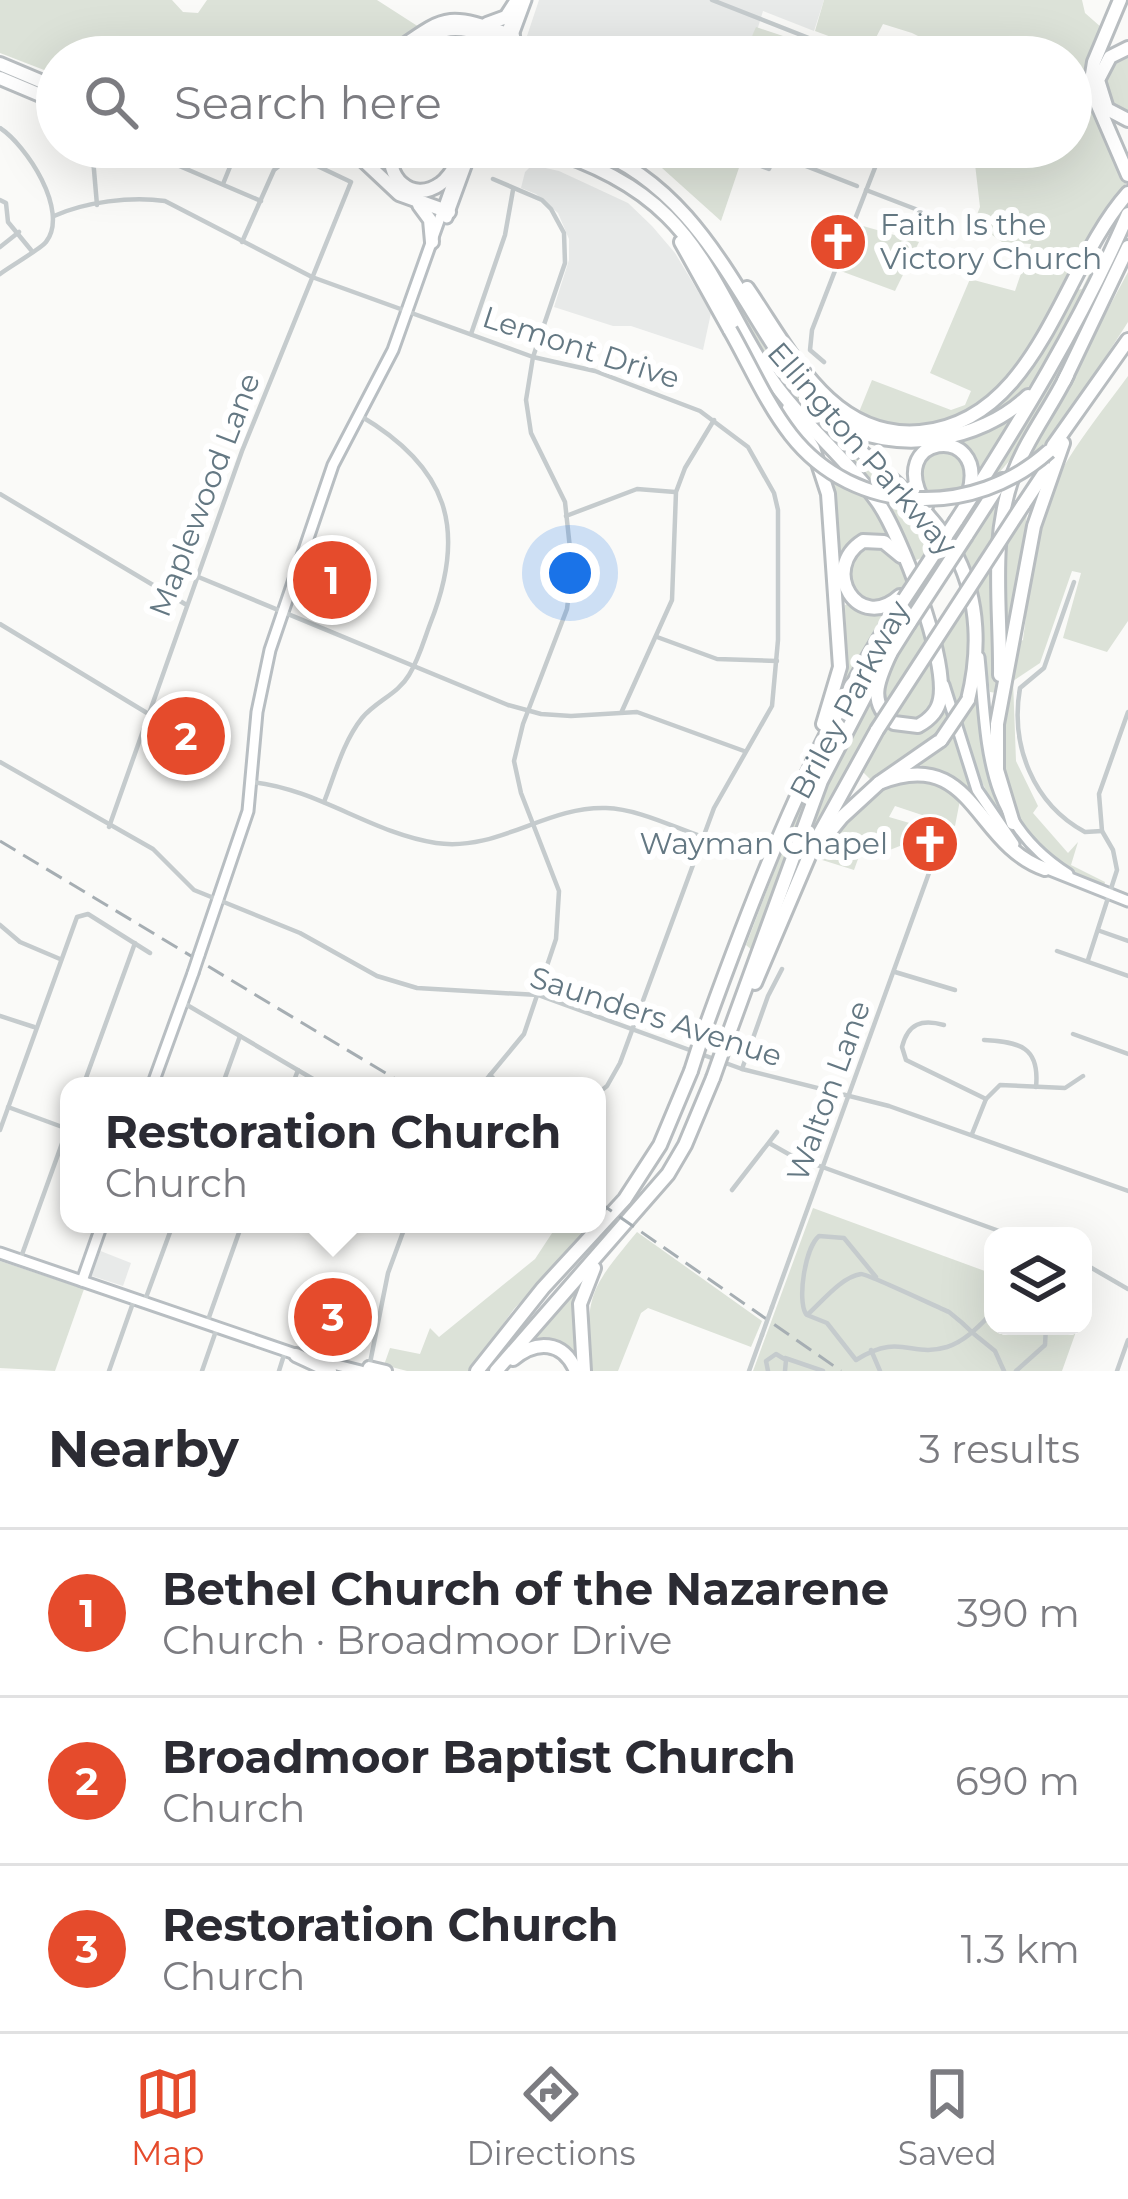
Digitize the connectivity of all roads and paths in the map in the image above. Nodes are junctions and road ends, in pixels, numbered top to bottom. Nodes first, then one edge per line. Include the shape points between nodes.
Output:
1 (520, 0) edge
2 (712, 0) edge
3 (1120, 0) edge
4 (476, 27) junction
5 (420, 36) edge
6 (436, 36) edge
7 (480, 36) edge
8 (502, 36) edge
9 (509, 36) edge
10 (808, 36) edge
11 (1128, 47) edge
12 (0, 64) edge
13 (1092, 74) edge
14 (0, 78) edge
15 (36, 79) edge
16 (1092, 92) edge
17 (36, 93) edge
18 (1128, 120) edge
19 (0, 128) edge
20 (92, 168) edge
21 (185, 168) edge
22 (230, 168) edge
23 (276, 168) edge
24 (322, 168) edge
25 (371, 168) edge
26 (391, 168) edge
27 (452, 168) edge
28 (461, 168) edge
29 (594, 168) edge
30 (632, 168) edge
31 (816, 168) edge
32 (875, 168) edge
33 (612, 175) junction
34 (1128, 175) edge
35 (494, 179) dead end
36 (223, 184) junction
37 (856, 186) dead end
38 (513, 188) junction
39 (866, 190) junction
40 (1128, 193) edge
41 (411, 195) junction
42 (0, 200) edge
43 (261, 201) junction
44 (97, 205) junction
45 (448, 207) junction
46 (1128, 214) edge
47 (931, 215) dead end
48 (54, 216) junction
49 (3, 220) edge
50 (19, 232) junction
51 (242, 242) junction
52 (432, 242) junction
53 (1123, 243) edge
54 (0, 247) edge
55 (31, 250) junction
56 (717, 251) junction
57 (0, 274) edge
58 (312, 277) junction
59 (408, 311) junction
60 (471, 334) junction
61 (1128, 340) edge
62 (532, 357) junction
63 (824, 362) dead end
64 (1067, 375) junction
65 (1042, 382) junction
66 (776, 386) junction
67 (815, 404) junction
68 (1083, 405) junction
69 (359, 415) junction
70 (714, 420) junction
71 (1064, 442) junction
72 (676, 493) junction
73 (0, 494) edge
74 (566, 516) junction
75 (958, 517) junction
76 (946, 538) junction
77 (196, 576) junction
78 (913, 577) junction
79 (1074, 582) dead end
80 (901, 600) junction
81 (185, 604) junction
82 (974, 610) junction
83 (284, 611) junction
84 (0, 623) edge
85 (657, 637) junction
86 (890, 654) junction
87 (777, 661) junction
88 (937, 663) junction
89 (414, 665) junction
90 (528, 711) junction
91 (622, 711) junction
92 (1000, 712) junction
93 (1128, 712) edge
94 (147, 713) junction
95 (746, 752) junction
96 (0, 762) edge
97 (252, 782) junction
98 (879, 783) junction
99 (324, 802) junction
100 (785, 822) junction
101 (1013, 824) junction
102 (534, 826) junction
103 (946, 826) dead end
104 (109, 827) junction
105 (1102, 830) junction
106 (703, 837) junction
107 (808, 860) junction
108 (1045, 869) junction
109 (1088, 886) junction
110 (1110, 895) junction
111 (219, 901) junction
112 (1128, 901) edge
113 (0, 925) edge
114 (1098, 930) junction
115 (1128, 941) edge
116 (135, 943) junction
117 (1057, 951) dead end
118 (150, 953) dead end
119 (60, 959) junction
120 (1088, 960) junction
121 (782, 969) dead end
122 (896, 972) junction
123 (1128, 976) edge
124 (955, 991) dead end
125 (538, 995) junction
126 (182, 1002) junction
127 (0, 1016) edge
128 (944, 1025) dead end
129 (36, 1028) junction
130 (634, 1029) junction
131 (1073, 1034) dead end
132 (240, 1036) junction
133 (984, 1040) dead end
134 (727, 1048) junction
135 (1128, 1054) edge
136 (742, 1069) junction
137 (298, 1070) junction
138 (490, 1076) edge
139 (1083, 1076) dead end
140 (86, 1077) edge
141 (155, 1077) edge
142 (225, 1077) edge
143 (295, 1077) edge
144 (310, 1077) edge
145 (606, 1087) edge
146 (1036, 1087) junction
147 (849, 1098) junction
148 (986, 1099) junction
149 (8, 1107) junction
150 (60, 1124) edge
151 (0, 1130) edge
152 (777, 1132) dead end
153 (972, 1134) junction
154 (769, 1143) junction
155 (60, 1149) edge
156 (822, 1167) junction
157 (732, 1190) dead end
158 (1128, 1191) edge
159 (606, 1219) edge
160 (987, 1227) edge
161 (99, 1233) edge
162 (169, 1233) edge
163 (239, 1233) edge
164 (403, 1233) edge
165 (593, 1233) edge
166 (609, 1246) junction
167 (0, 1253) edge
168 (20, 1260) junction
169 (1092, 1268) edge
170 (876, 1277) junction
171 (82, 1281) junction
172 (1128, 1289) edge
173 (139, 1301) junction
174 (807, 1315) junction
175 (984, 1321) edge
176 (212, 1326) junction
177 (973, 1332) junction
178 (1046, 1335) edge
179 (1128, 1340) edge
180 (871, 1350) junction
181 (291, 1352) junction
182 (785, 1358) junction
183 (366, 1370) edge
184 (766, 1370) edge
185 (110, 1371) edge
186 (202, 1371) edge
187 (279, 1371) edge
188 (330, 1371) edge
189 (386, 1371) edge
190 (477, 1371) edge
191 (497, 1371) edge
192 (580, 1371) edge
193 (749, 1371) edge
194 (785, 1371) edge
195 (823, 1371) edge
196 (880, 1371) edge
197 (1004, 1371) edge
198 (1016, 1371) edge
199 (1117, 1371) edge

1 - 4 highway via 501,20
1 - 9 main road
2 - 10 street
3 - 13 highway
4 - 5 highway via 446,20
4 - 6 highway
4 - 7 highway
4 - 8 highway
11 - 18 highway via 1110,57 1098,80 1107,109
12 - 15 highway
14 - 17 highway
16 - 34 highway
19 - 48 street via 27,151
20 - 44 street
21 - 36 street
22 - 36 street
23 - 43 street, Maplewood Lane
24 - 58 street, Maplewood Lane via 352,182
25 - 41 highway
26 - 41 highway
27 - 41 highway via 439,185
28 - 45 main road
29 - 33 highway, Ellington Parkway
30 - 56 highway, Ellington Parkway
31 - 37 street
32 - 39 street
33 - 66 highway, Ellington Parkway via 689,240
33 - 68 highway, bridge via 664,220 698,269 793,438 856,485 928,501 1007,482 1048,451
35 - 38 street
36 - 43 street
38 - 60 street
38 - 62 street via 542,200 565,233 565,263
39 - 47 street
39 - 63 street via 812,330 810,350
40 - 53 highway
40 - 56 highway via 992,404 953,425 911,433 834,407
41 - 45 highway
41 - 52 highway via 430,220
42 - 49 street
43 - 51 street
44 - 48 street, Lemont Drive
44 - 51 street, Lemont Drive via 165,201
45 - 52 main road
45 - 59 main road
46 - 53 highway, Briley Parkway
48 - 55 street via 46,243
49 - 50 street
50 - 54 street
50 - 55 street
51 - 58 street, Lemont Drive
52 - 59 main road
53 - 64 highway, Briley Parkway
53 - 65 highway, Briley Parkway
55 - 57 street
56 - 67 highway, Ellington Parkway via 766,340
58 - 59 street, Lemont Drive
58 - 77 street, Maplewood Lane
59 - 60 street, Lemont Drive
59 - 69 main road
60 - 62 street, Lemont Drive
61 - 68 highway
62 - 70 street, Lemont Drive via 595,371
62 - 74 street via 527,415
64 - 86 highway, Briley Parkway, bridge
64 - 92 highway via 1024,449 1001,518
65 - 67 highway via 984,426 928,439 873,438
65 - 75 highway, Briley Parkway
66 - 78 highway, Ellington Parkway via 880,506
66 - 100 highway via 824,476 840,667
67 - 76 highway, Ellington Parkway
68 - 71 highway
69 - 83 main road via 332,465
69 - 89 street via 420,462 448,525 450,564
70 - 72 street
70 - 87 street, Lemont Drive via 748,447 774,494
71 - 92 highway via 1034,526
71 - 107 highway, bridge via 877,730
72 - 74 street via 637,489
72 - 85 street via 672,600
73 - 81 street
74 - 90 street via 567,609
75 - 76 highway via 972,465 954,446 929,447 914,481
75 - 78 highway, Briley Parkway, bridge
76 - 82 highway, Ellington Parkway
77 - 81 street, Maplewood Lane
77 - 83 street
78 - 80 highway, bridge
78 - 80 highway via 896,550 876,540 858,544 846,559 846,588 861,605
78 - 88 highway, Ellington Parkway
79 - 105 street via 1044,668 1020,688 1020,730 1043,800 1085,832
80 - 100 highway, Briley Parkway
81 - 94 street, Maplewood Lane
82 - 98 highway, bridge via 968,700 941,740
82 - 101 main road via 992,778
83 - 89 street
83 - 97 main road via 260,693
84 - 94 street
85 - 87 street via 717,659
85 - 91 street
86 - 88 highway via 876,699 902,726 918,726 936,710
86 - 134 highway, Briley Parkway via 821,781
87 - 95 street, Lemont Drive via 772,706
88 - 108 main road via 977,790 1015,845
89 - 90 street
89 - 99 street via 358,724
90 - 91 street
90 - 102 street via 514,761
91 - 95 street
92 - 101 highway via 998,770
93 - 105 street via 1099,794
94 - 104 street, Maplewood Lane
95 - 106 street, Lemont Drive
96 - 104 street, Saunders Avenue
97 - 99 street
97 - 111 main road
98 - 107 highway
98 - 108 highway via 920,772 949,781 1014,850
99 - 102 street via 434,843 490,841
100 - 159 highway, Briley Parkway, bridge via 660,1145
101 - 109 main road
102 - 106 street via 607,808
102 - 125 street via 560,908
103 - 122 street, Walton Lane
104 - 111 street, Saunders Avenue via 153,849 194,890
105 - 110 street via 1116,860
106 - 130 street, Lemont Drive
107 - 134 highway
108 - 109 main road
109 - 110 main road
110 - 112 main road
110 - 114 street
111 - 125 street, Saunders Avenue via 400,984
111 - 126 main road, bridge
113 - 119 street
114 - 115 street
114 - 120 street
116 - 118 street
116 - 119 street via 82,914
116 - 140 street
117 - 120 street
119 - 129 street
120 - 123 street
121 - 136 street
122 - 124 street
122 - 147 street, Walton Lane
125 - 130 street, Saunders Avenue
125 - 138 street via 517,1047
126 - 132 street
126 - 141 main road
127 - 129 street
128 - 148 street via 911,1027 906,1060
129 - 149 street
130 - 136 street, Saunders Avenue
130 - 145 street, Lemont Drive
131 - 135 street
132 - 137 street
132 - 142 street
133 - 146 street via 1035,1056
134 - 166 highway, bridge via 668,1174
136 - 147 street, Saunders Avenue
137 - 143 street
137 - 144 street
139 - 146 street via 1065,1088
146 - 148 street via 1000,1085
147 - 153 street, Saunders Avenue
147 - 156 street, Walton Lane
148 - 153 street
149 - 150 street
149 - 151 street
152 - 154 street
153 - 158 street, Saunders Avenue
154 - 156 street
154 - 157 street
155 - 168 street
156 - 160 street
156 - 193 street, Walton Lane, bridge
161 - 171 main road
162 - 173 street
163 - 176 street
164 - 183 street
165 - 190 highway, Briley Parkway, bridge
166 - 191 highway
166 - 192 highway via 580,1304
167 - 168 main road
168 - 171 main road
169 - 172 street
170 - 174 street via 854,1276
170 - 174 street via 844,1238 819,1237 809,1246 800,1296
170 - 177 street
171 - 173 main road
173 - 176 main road
173 - 185 street
174 - 180 street via 826,1323 854,1360
175 - 177 street
176 - 181 main road
176 - 186 street
177 - 180 street via 941,1349
177 - 197 street
178 - 198 street
179 - 199 street
180 - 196 street
181 - 183 main road
181 - 187 street
181 - 188 highway
182 - 184 street via 771,1355
182 - 194 street
182 - 195 street
183 - 189 main road
191 - 192 highway via 540,1345 560,1349

